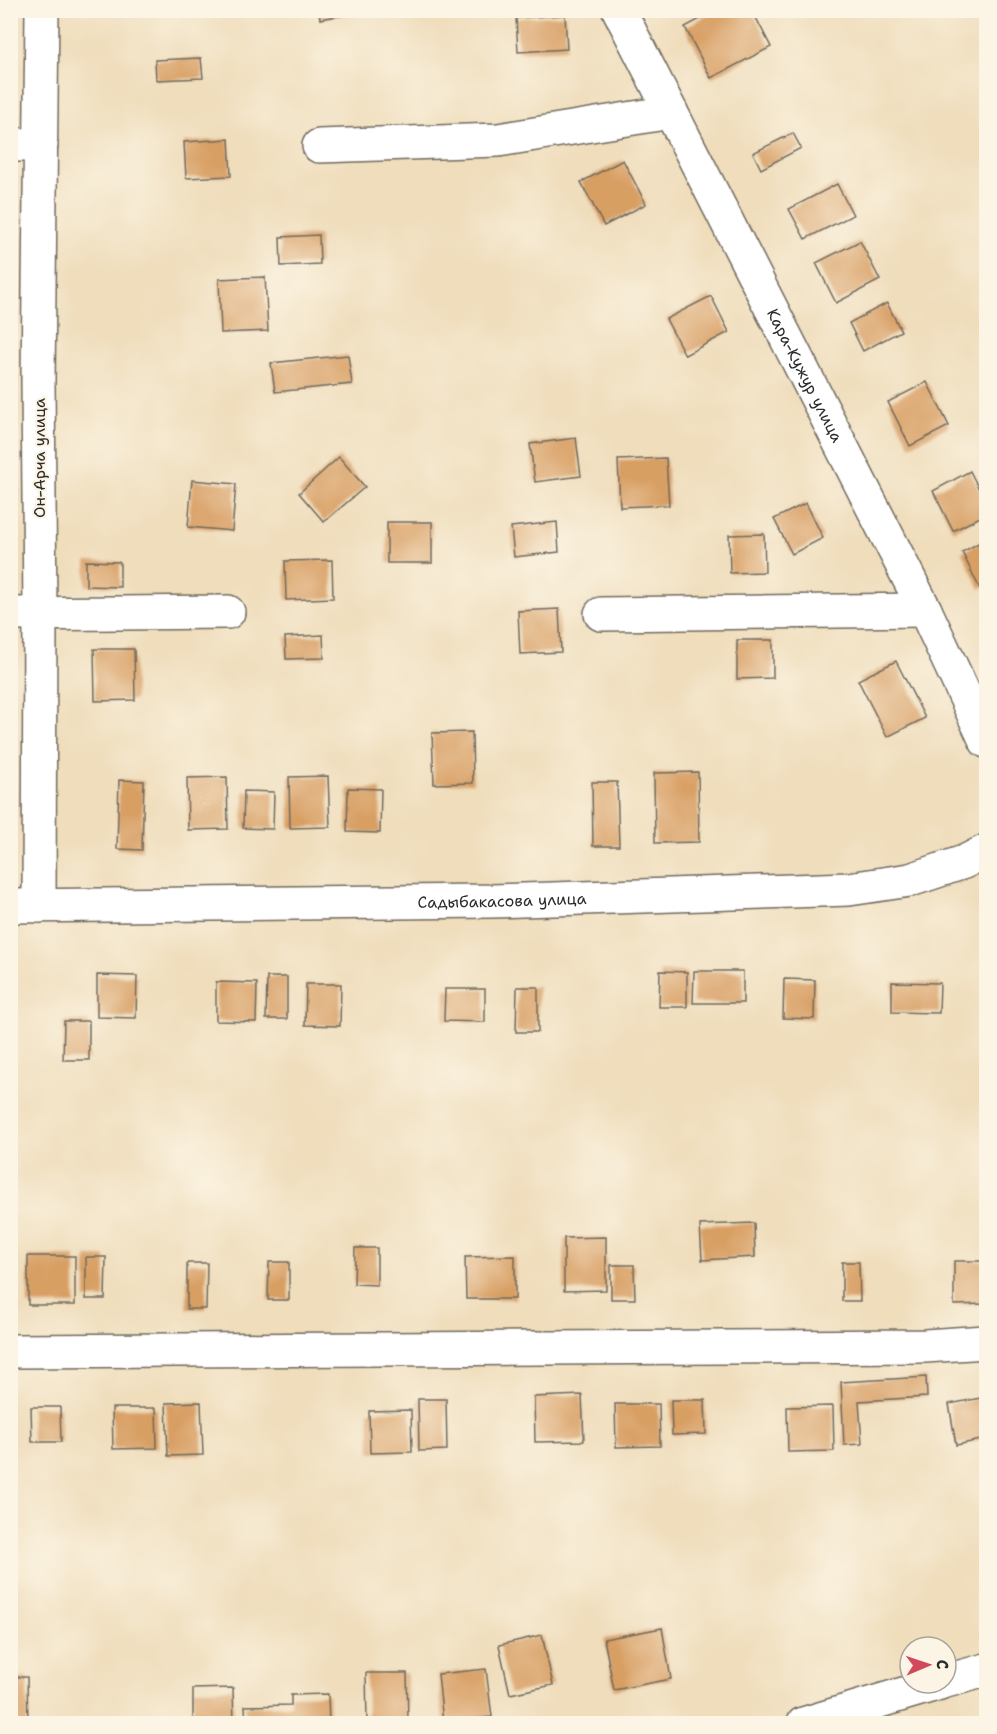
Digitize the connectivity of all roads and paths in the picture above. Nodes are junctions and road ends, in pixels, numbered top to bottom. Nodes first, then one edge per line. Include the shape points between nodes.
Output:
1 (42, 10) edge
2 (619, 10) edge
3 (671, 112) junction
4 (26, 145) edge
5 (319, 146) dead end
6 (925, 610) junction
7 (228, 612) dead end
8 (25, 613) edge
9 (601, 614) dead end
10 (987, 741) edge
11 (987, 851) edge
12 (25, 906) edge
13 (987, 1342) edge
14 (10, 1351) edge
15 (987, 1670) edge
16 (958, 1678) edge
17 (906, 1695) edge
18 (841, 1718) edge
19 (803, 1724) edge

1 - 4 street, Он-Арча улица
2 - 3 street, Кара-Кужур улица
3 - 5 street via 498,140
3 - 6 street, Кара-Кужур улица
4 - 8 street, Он-Арча улица via 38,382
6 - 9 street
6 - 10 street, Кара-Кужур улица
7 - 8 street
8 - 12 street, Он-Арча улица
11 - 12 street, Садыбакасова улица via 910,880 849,890 492,901
13 - 14 street via 925,1346
15 - 16 street
17 - 18 street
18 - 19 street

